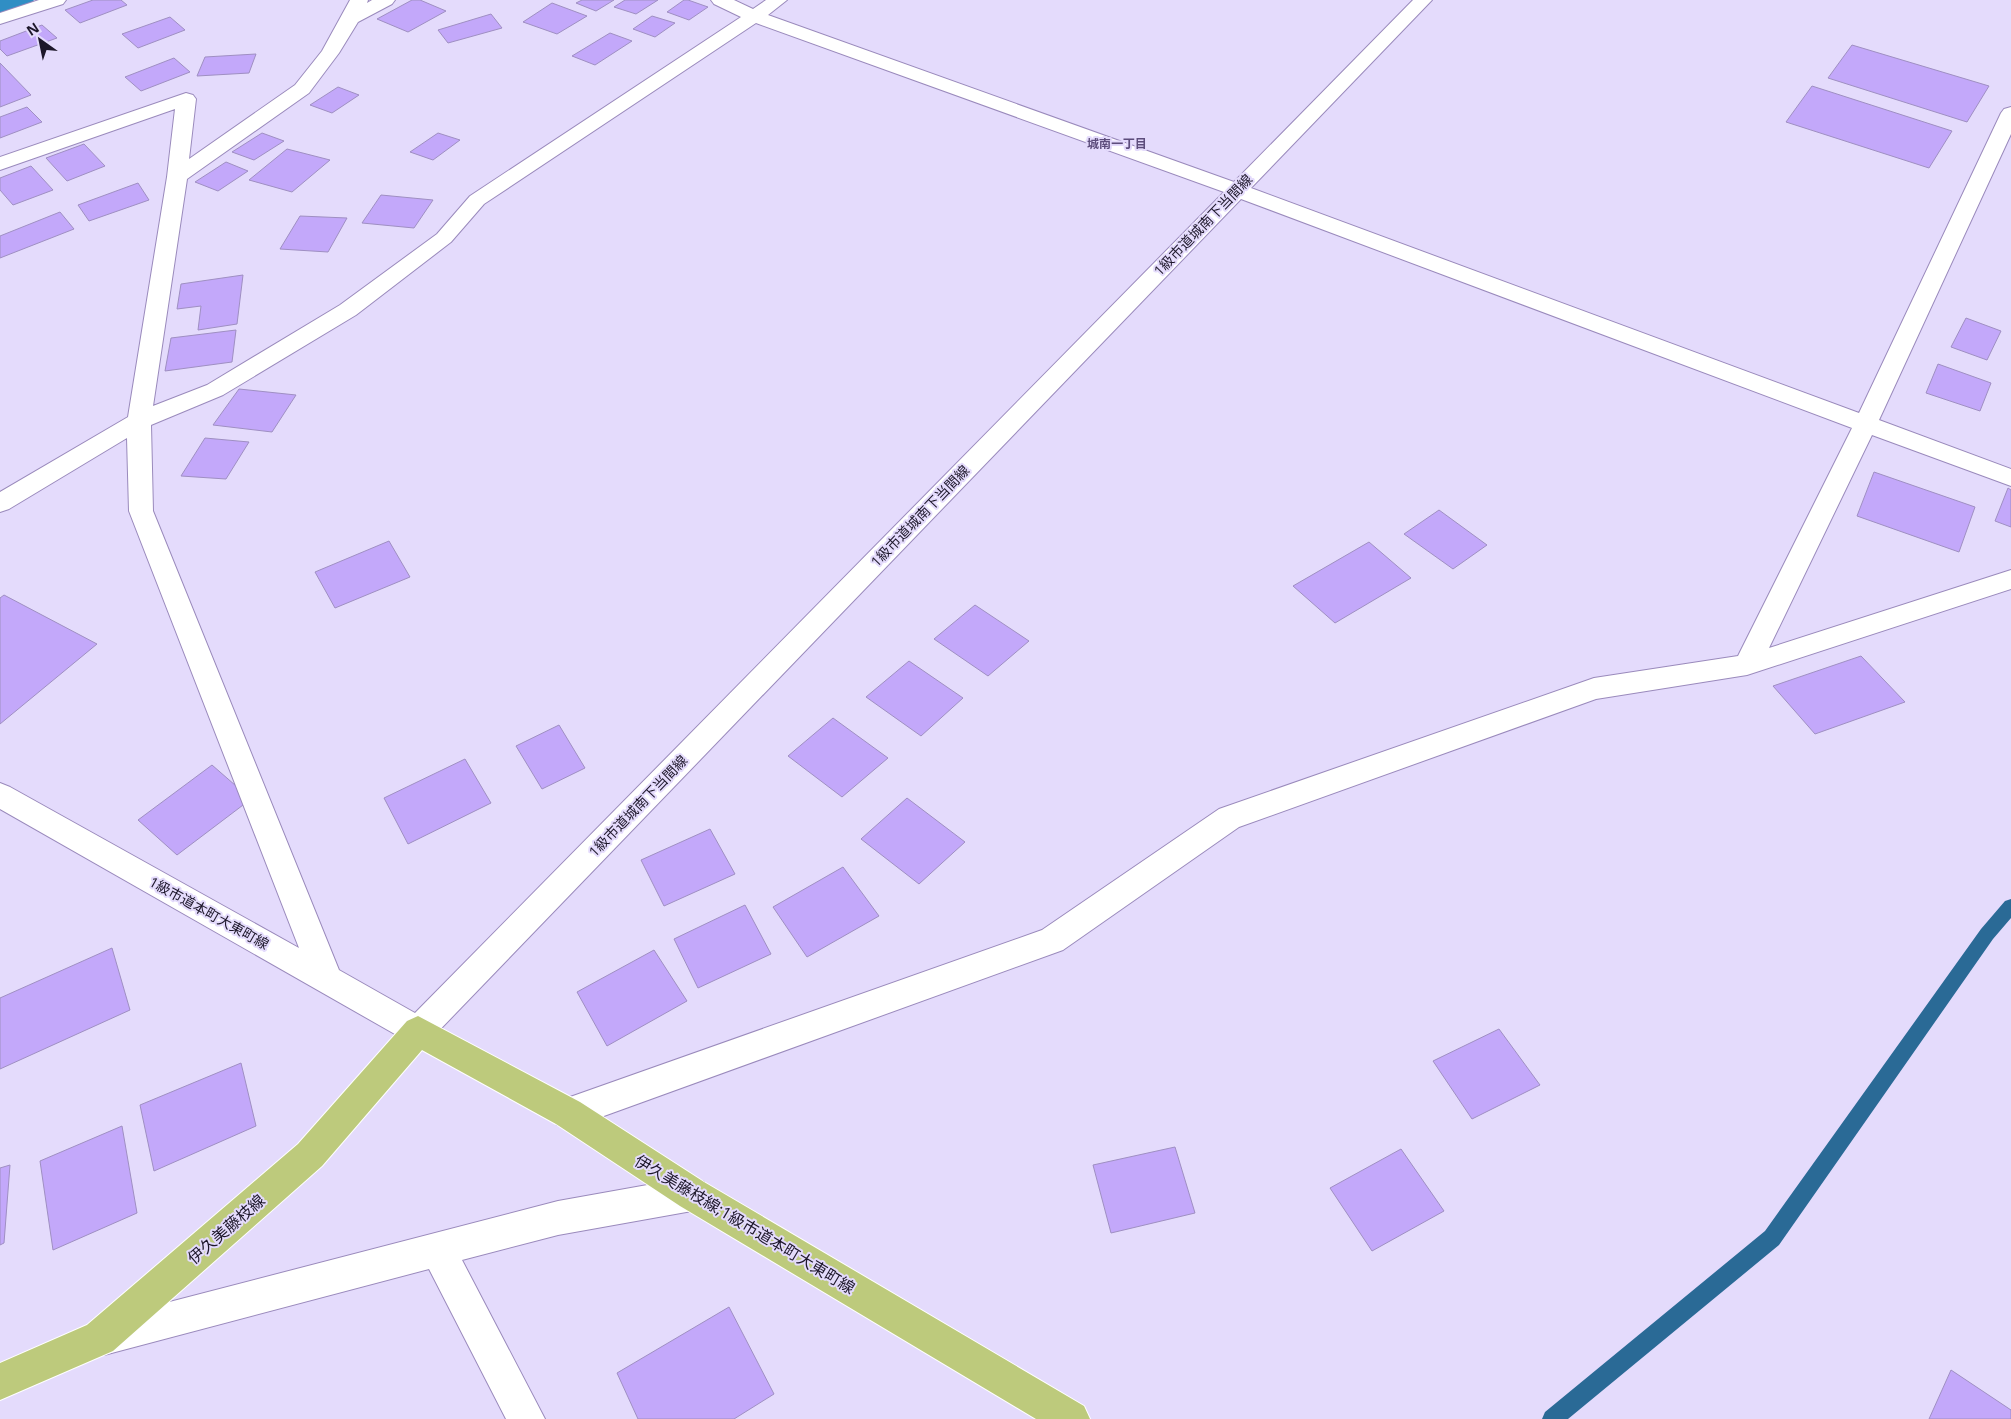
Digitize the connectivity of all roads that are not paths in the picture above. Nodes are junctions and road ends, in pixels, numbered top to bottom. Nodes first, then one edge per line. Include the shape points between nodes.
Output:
1 (57, 0) edge
2 (386, 0) edge
3 (720, 0) edge
4 (778, 0) edge
5 (1423, 0) edge
6 (355, 9) edge
7 (754, 16) junction
8 (0, 19) edge
9 (2011, 113) edge
10 (0, 164) edge
11 (177, 177) junction
12 (1237, 190) junction
13 (139, 421) junction
14 (1866, 423) junction
15 (2011, 478) edge
16 (0, 503) edge
17 (2011, 579) edge
18 (1747, 665) junction
19 (0, 795) edge
20 (327, 980) junction
21 (418, 1032) junction
22 (568, 1113) junction
23 (692, 1194) junction
24 (438, 1250) junction
25 (100, 1338) junction
26 (0, 1382) edge
27 (526, 1419) edge
28 (1071, 1419) edge

1 - 8 street
2 - 6 street
3 - 7 street
4 - 7 street
5 - 12 street, 1級市道城南下当間線
6 - 11 street via 330,53 302,89
7 - 12 street
7 - 13 street via 477,200 444,238 348,310 215,390
9 - 14 street
10 - 11 street via 186,99
11 - 13 street
12 - 14 street
12 - 21 street, 1級市道城南下当間線
13 - 16 street
13 - 20 street via 141,511
14 - 15 street
14 - 18 street
17 - 18 street
18 - 22 street via 1594,689 1229,818 1052,940
19 - 20 street, 1級市道本町大東町線
20 - 21 street, 1級市道本町大東町線
21 - 22 main road, 伊久美藤枝線;1級市道本町大東町線
21 - 25 main road, 伊久美藤枝線 via 310,1156
22 - 23 main road, 伊久美藤枝線;1級市道本町大東町線
23 - 24 street via 558,1218
23 - 28 main road, 伊久美藤枝線;1級市道本町大東町線
24 - 25 street
24 - 27 street
25 - 26 main road, 伊久美藤枝線

